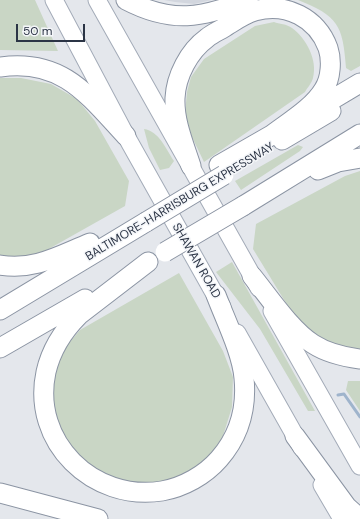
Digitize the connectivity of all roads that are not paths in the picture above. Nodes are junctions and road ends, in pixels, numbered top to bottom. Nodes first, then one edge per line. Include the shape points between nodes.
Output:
1 (54, 0) edge
2 (84, 0) edge
3 (97, 0) edge
4 (126, 0) edge
5 (248, 0) edge
6 (0, 67) edge
7 (360, 83) edge
8 (360, 94) edge
9 (162, 115) junction
10 (360, 134) edge
11 (126, 136) junction
12 (269, 137) junction
13 (360, 158) edge
14 (191, 166) junction
15 (222, 170) junction
16 (269, 190) junction
17 (143, 217) junction
18 (90, 243) junction
19 (148, 262) junction
20 (0, 265) edge
21 (252, 276) junction
22 (216, 295) junction
23 (0, 300) edge
24 (0, 310) edge
25 (0, 348) edge
26 (360, 359) edge
27 (295, 436) junction
28 (360, 466) edge
29 (0, 493) edge
30 (360, 516) edge
31 (98, 519) edge
32 (342, 519) edge

1 - 11 main road, SHAWAN ROAD
2 - 9 main road
3 - 9 main road
4 - 5 highway via 154,12 188,16 206,15
6 - 11 highway via 36,67 63,77 90,97
7 - 12 highway
8 - 15 highway, BALTIMORE-HARRISBURG EXPRESSWAY
9 - 14 main road
10 - 16 highway
11 - 22 main road, SHAWAN ROAD
12 - 14 highway via 318,98 325,88 330,64 329,51 318,30 297,14 275,8 254,11 206,38 184,65 175,98 178,122
12 - 15 highway
13 - 16 highway via 338,162
14 - 21 main road
15 - 17 highway, BALTIMORE-HARRISBURG EXPRESSWAY, bridge
16 - 19 highway, bridge
17 - 18 highway
17 - 24 highway, BALTIMORE-HARRISBURG EXPRESSWAY
18 - 20 highway via 26,267
18 - 23 highway
19 - 22 highway via 71,322 50,356 46,372 44,398 54,437 76,466 103,484 142,493 169,490 204,473 226,452 243,414 244,377
19 - 25 highway
21 - 26 highway via 289,321 313,344 337,355
21 - 28 main road
22 - 27 main road, SHAWAN ROAD
27 - 30 highway via 347,507
27 - 32 main road, SHAWAN ROAD
29 - 31 highway

